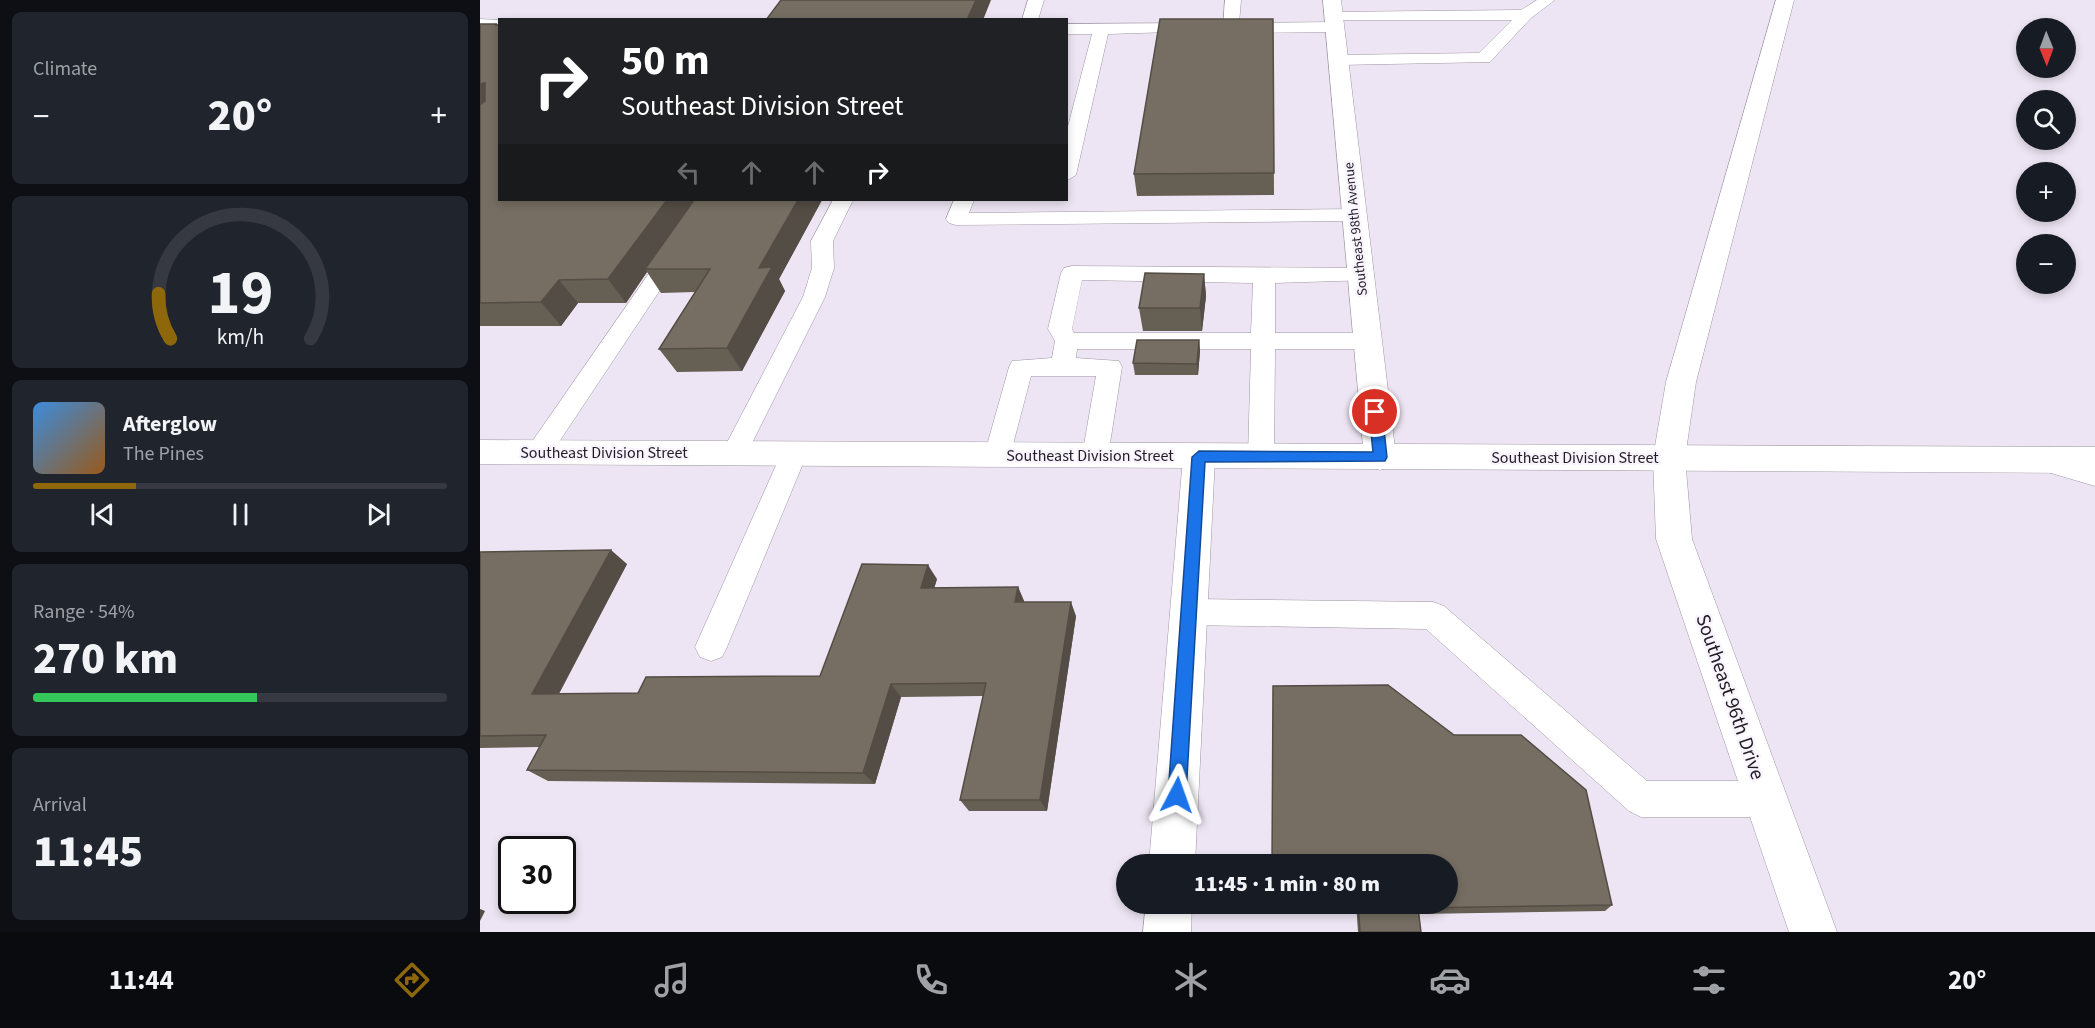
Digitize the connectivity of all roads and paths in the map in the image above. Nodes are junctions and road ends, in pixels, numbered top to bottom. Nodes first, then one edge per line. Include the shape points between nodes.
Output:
1 (1036, 0) edge
2 (1233, 0) edge
3 (1547, 0) edge
4 (1785, 0) edge
5 (1334, 14) edge
6 (1525, 15) junction
7 (1031, 18) edge
8 (480, 24) edge
9 (498, 24) edge
10 (1220, 28) junction
11 (1068, 29) edge
12 (1101, 29) junction
13 (1338, 60) junction
14 (1068, 167) edge
15 (709, 201) edge
16 (842, 201) edge
17 (963, 201) edge
18 (1058, 209) edge
19 (1355, 215) junction
20 (1361, 275) junction
21 (1264, 276) junction
22 (1067, 341) junction
23 (1263, 341) junction
24 (1368, 341) junction
25 (1062, 367) junction
26 (480, 452) edge
27 (538, 453) junction
28 (734, 454) junction
29 (794, 454) junction
30 (997, 456) junction
31 (1095, 456) junction
32 (1199, 457) junction
33 (1261, 457) junction
34 (1380, 457) junction
35 (1669, 458) junction
36 (2049, 460) junction
37 (2095, 460) edge
38 (2095, 474) edge
39 (1190, 612) junction
40 (711, 647) dead end
41 (1766, 799) junction
42 (1173, 854) edge
43 (1168, 914) edge
44 (1167, 932) edge
45 (1813, 932) edge

1 - 7 lane
2 - 10 lane
3 - 6 lane
4 - 35 main road, Southeast 96th Drive via 1681,382
5 - 6 lane
5 - 10 lane
5 - 13 main road, Southeast 98th Avenue
6 - 13 lane via 1484,58
8 - 9 lane
10 - 12 lane
11 - 12 lane
12 - 14 lane
13 - 19 main road, Southeast 98th Avenue
15 - 27 lane
16 - 28 lane via 822,241 823,268 814,297
17 - 18 lane via 956,219
18 - 19 lane
19 - 20 main road, Southeast 98th Avenue
20 - 21 lane
20 - 24 main road, Southeast 98th Avenue
21 - 22 lane via 1072,273 1060,329
21 - 23 lane
22 - 23 lane
22 - 25 lane
23 - 24 lane
23 - 33 lane
24 - 34 main road, Southeast 98th Avenue
25 - 30 lane via 1021,367
25 - 31 lane via 1110,367
26 - 27 main road, Southeast Division Street
27 - 28 main road, Southeast Division Street
28 - 29 main road, Southeast Division Street
29 - 30 main road, Southeast Division Street
29 - 40 lane
30 - 31 main road, Southeast Division Street
31 - 32 main road, Southeast Division Street
32 - 33 main road, Southeast Division Street
32 - 39 main road
33 - 34 main road, Southeast Division Street
34 - 35 main road, Southeast Division Street
35 - 36 main road, Southeast Division Street
35 - 41 main road, Southeast 96th Drive via 1674,539
36 - 37 main road, Southeast Division Street
36 - 38 main road
39 - 41 lane via 1433,616 1641,799
39 - 42 main road
41 - 45 main road, Southeast 96th Drive
43 - 44 main road

